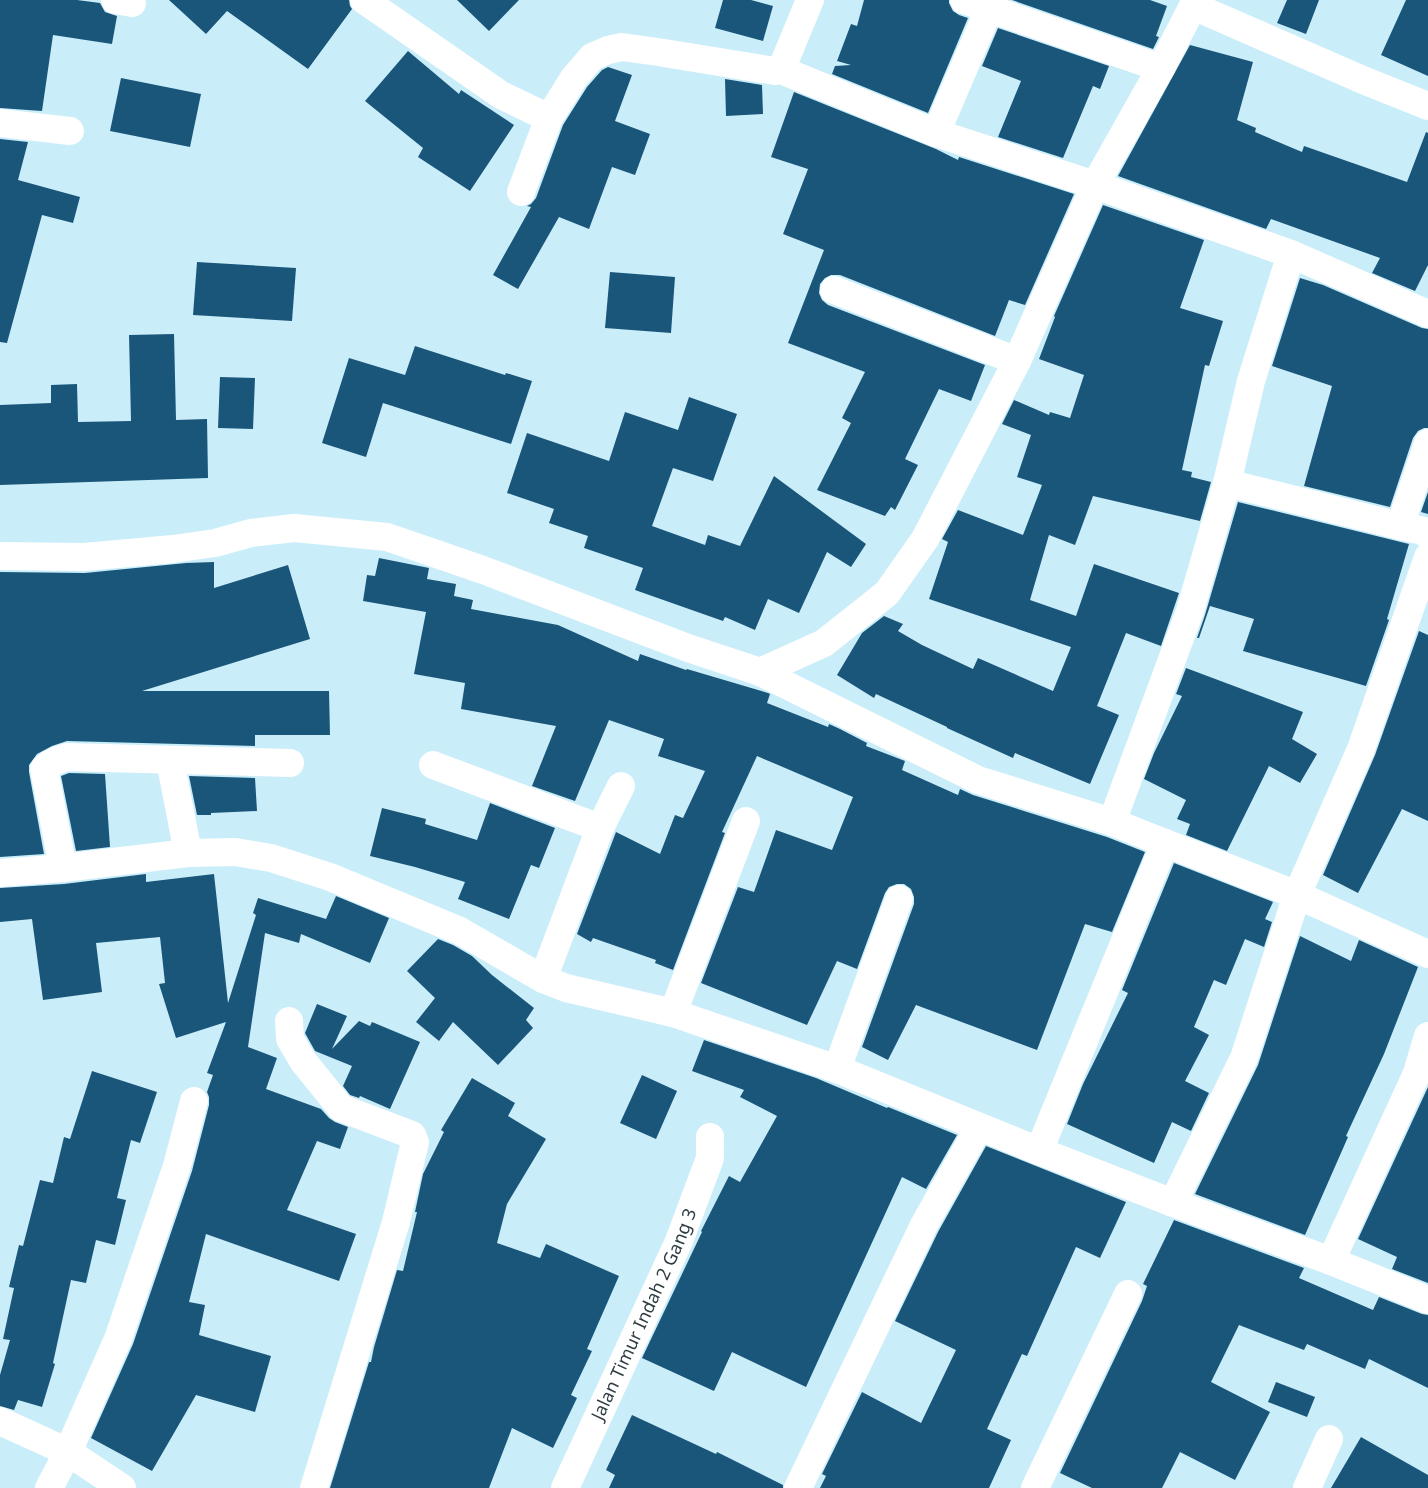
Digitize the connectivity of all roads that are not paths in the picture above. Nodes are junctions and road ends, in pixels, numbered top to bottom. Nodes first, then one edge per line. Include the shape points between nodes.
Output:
1 (364, 0) edge
2 (810, 0) edge
3 (982, 3) edge
4 (1195, 3) edge
5 (1161, 68) junction
6 (781, 70) junction
7 (1428, 106) edge
8 (549, 118) junction
9 (0, 123) edge
10 (70, 131) dead end
11 (936, 133) junction
12 (1095, 186) junction
13 (521, 192) dead end
14 (1291, 254) junction
15 (834, 290) dead end
16 (1428, 314) edge
17 (1017, 361) junction
18 (1428, 443) edge
19 (1227, 483) junction
20 (1400, 526) junction
21 (1428, 535) edge
22 (0, 556) edge
23 (1428, 557) edge
24 (760, 672) junction
25 (170, 760) junction
26 (290, 762) dead end
27 (432, 765) dead end
28 (621, 786) dead end
29 (746, 821) dead end
30 (1112, 822) junction
31 (600, 828) junction
32 (1165, 843) junction
33 (188, 853) junction
34 (63, 868) junction
35 (0, 873) edge
36 (1297, 895) junction
37 (899, 899) dead end
38 (1428, 954) edge
39 (543, 979) junction
40 (673, 1013) junction
41 (289, 1021) dead end
42 (1428, 1036) edge
43 (837, 1069) junction
44 (194, 1101) dead end
45 (979, 1127) junction
46 (710, 1137) dead end
47 (1039, 1151) junction
48 (1173, 1203) junction
49 (1331, 1261) junction
50 (1128, 1294) dead end
51 (1428, 1300) edge
52 (0, 1421) edge
53 (1329, 1439) dead end
54 (68, 1452) junction
55 (49, 1488) edge
56 (122, 1488) edge
57 (314, 1488) edge
58 (565, 1488) edge
59 (798, 1488) edge
60 (1035, 1488) edge
61 (1307, 1488) edge

1 - 8 street via 501,94
2 - 6 street
3 - 5 street
3 - 11 street
4 - 5 street
4 - 7 street via 1363,80
5 - 12 street
6 - 8 street via 622,47 592,56
6 - 11 street
8 - 13 street
9 - 10 street
11 - 12 street
12 - 14 street
12 - 17 street
14 - 16 street
14 - 19 street via 1251,381
15 - 17 street
17 - 24 street via 925,539 887,593 824,643
18 - 20 street
19 - 20 street
19 - 30 street via 1190,611
20 - 21 street via 1424,531
22 - 24 street via 84,557 173,549 294,528 387,537
23 - 36 street via 1361,749
24 - 30 street via 978,780
25 - 26 street
25 - 33 street
25 - 34 street via 67,757 48,764 44,770
27 - 31 street
28 - 31 street
29 - 40 street
30 - 32 street
31 - 39 street
32 - 36 street
32 - 47 street
33 - 34 street
33 - 39 street via 235,852 271,858 330,877 460,931
34 - 35 street
36 - 38 street
36 - 48 street via 1244,1058
37 - 43 street
39 - 40 street via 566,988
40 - 43 street
41 - 57 street via 290,1039 303,1062 341,1108 412,1135 415,1142 396,1222
42 - 49 street via 1417,1073
43 - 45 street
44 - 54 street via 177,1166 118,1339
45 - 47 street
45 - 59 street via 924,1225
46 - 58 street, Jalan Timur Indah 2 Gang 3 via 710,1158 679,1241
47 - 48 street
48 - 49 street
49 - 51 street
50 - 60 street
52 - 54 street
53 - 61 street
54 - 55 street
54 - 56 street

